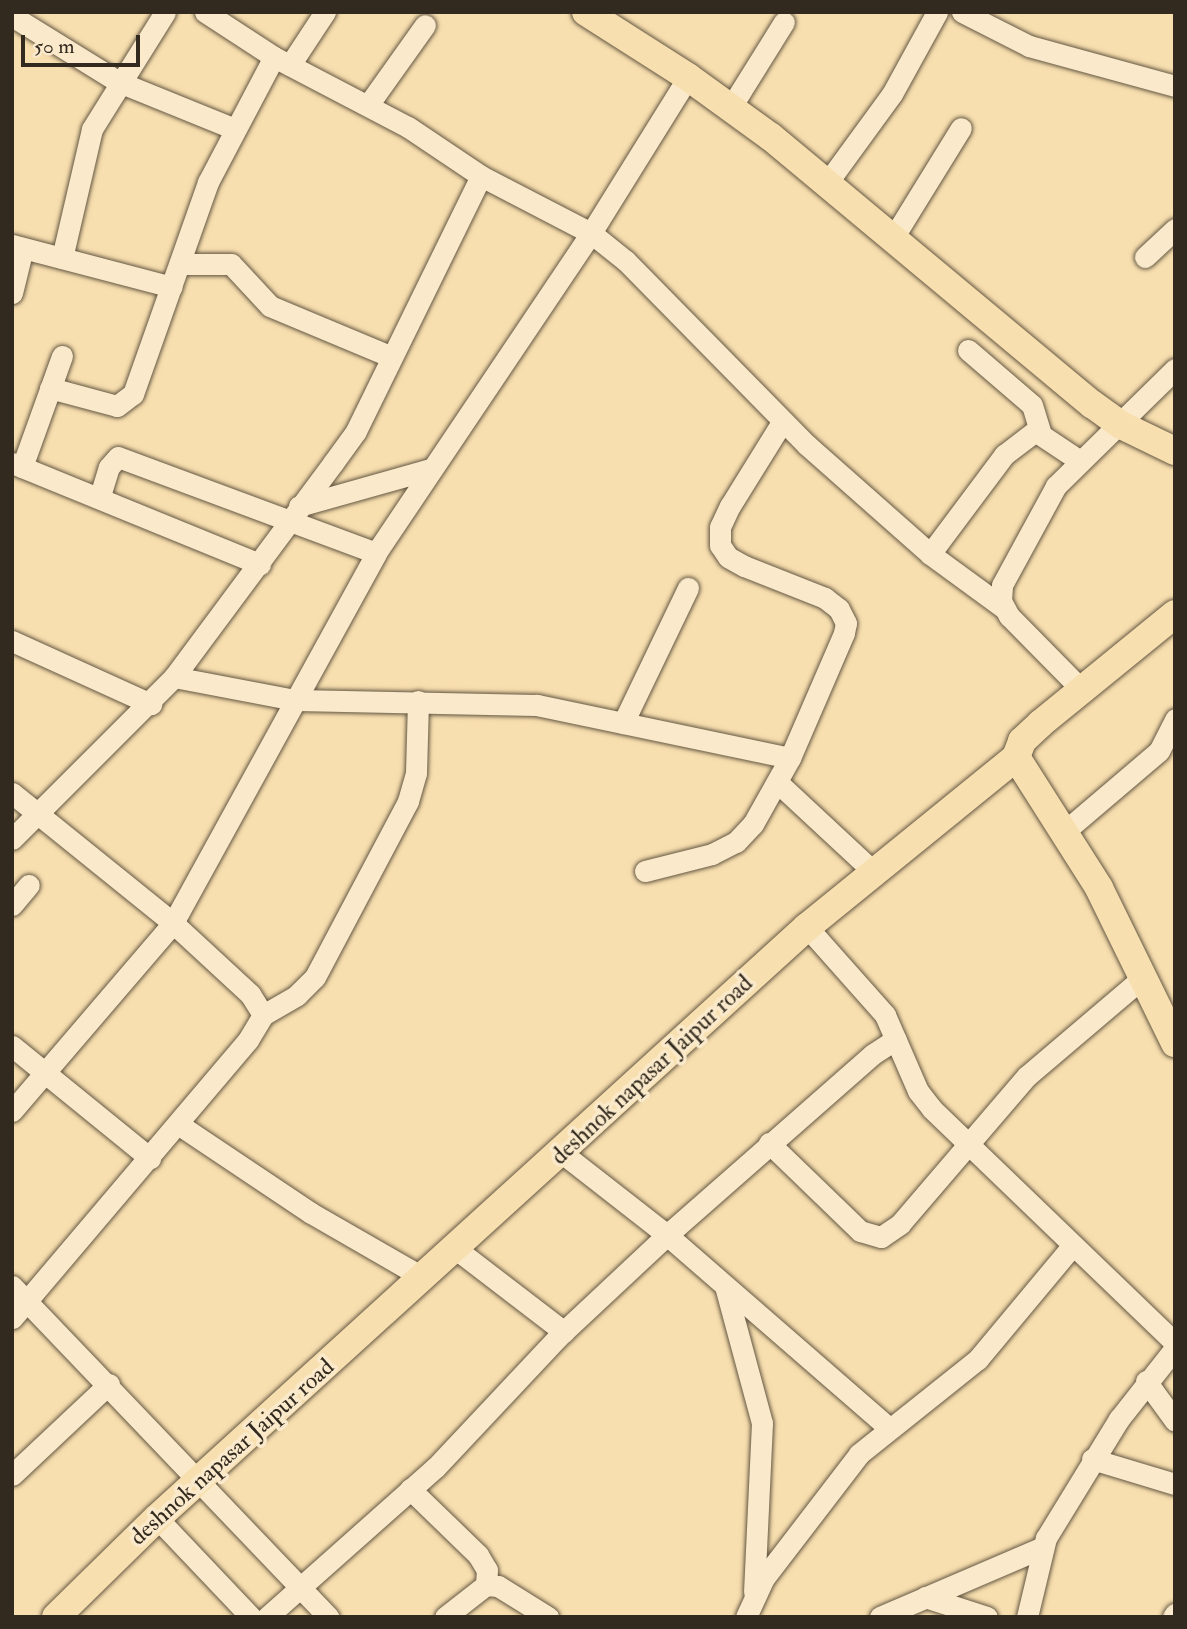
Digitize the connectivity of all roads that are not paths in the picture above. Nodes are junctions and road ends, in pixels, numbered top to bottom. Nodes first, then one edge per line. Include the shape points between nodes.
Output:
1 (164, 12) edge
2 (205, 12) edge
3 (325, 12) edge
4 (586, 12) edge
5 (937, 12) edge
6 (962, 12) edge
7 (12, 16) edge
8 (784, 22) dead end
9 (425, 25) dead end
10 (282, 61) junction
11 (688, 76) junction
12 (119, 82) junction
13 (1175, 86) edge
14 (368, 105) junction
15 (731, 107) junction
16 (961, 128) dead end
17 (235, 129) junction
18 (481, 176) junction
19 (827, 183) junction
20 (1175, 229) edge
21 (591, 233) junction
22 (893, 238) junction
23 (18, 246) edge
24 (1145, 257) dead end
25 (62, 258) junction
26 (180, 264) junction
27 (172, 287) junction
28 (12, 293) edge
29 (968, 350) dead end
30 (62, 356) dead end
31 (392, 357) junction
32 (1175, 369) edge
33 (50, 388) junction
34 (782, 422) junction
35 (1121, 425) junction
36 (1038, 429) junction
37 (1175, 451) edge
38 (1080, 461) junction
39 (17, 465) edge
40 (431, 469) junction
41 (100, 496) junction
42 (292, 514) junction
43 (376, 553) junction
44 (930, 554) junction
45 (260, 565) junction
46 (688, 588) dead end
47 (1004, 608) junction
48 (1175, 614) edge
49 (12, 641) edge
50 (174, 677) junction
51 (1083, 691) junction
52 (295, 700) junction
53 (418, 701) junction
54 (151, 704) junction
55 (1175, 719) edge
56 (623, 723) junction
57 (1016, 757) junction
58 (790, 758) junction
59 (777, 782) junction
60 (12, 793) edge
61 (40, 812) junction
62 (1065, 831) junction
63 (12, 839) edge
64 (645, 871) dead end
65 (874, 872) junction
66 (29, 885) dead end
67 (12, 905) edge
68 (173, 923) junction
69 (807, 927) junction
70 (1142, 978) junction
71 (263, 1015) junction
72 (896, 1039) junction
73 (1175, 1043) edge
74 (12, 1046) edge
75 (45, 1071) junction
76 (12, 1111) edge
77 (178, 1124) junction
78 (769, 1143) junction
79 (964, 1144) junction
80 (562, 1153) junction
81 (150, 1158) junction
82 (667, 1236) junction
83 (1072, 1246) junction
84 (456, 1249) junction
85 (424, 1278) junction
86 (725, 1286) junction
87 (20, 1292) edge
88 (12, 1318) edge
89 (564, 1332) junction
90 (1175, 1345) edge
91 (1146, 1381) junction
92 (110, 1384) junction
93 (1175, 1421) edge
94 (889, 1428) junction
95 (1093, 1460) junction
96 (12, 1475) edge
97 (201, 1480) junction
98 (1175, 1484) edge
99 (410, 1489) junction
100 (157, 1518) junction
101 (1043, 1547) junction
102 (486, 1585) junction
103 (300, 1587) junction
104 (754, 1592) junction
105 (925, 1597) junction
106 (56, 1617) edge
107 (251, 1617) edge
108 (267, 1617) edge
109 (328, 1617) edge
110 (445, 1617) edge
111 (548, 1617) edge
112 (746, 1617) edge
113 (880, 1617) edge
114 (987, 1617) edge
115 (1027, 1617) edge

1 - 12 street
2 - 10 street
3 - 10 street
4 - 11 main road
5 - 19 street via 892,94
6 - 13 street via 1029,46
7 - 12 street
8 - 15 street
9 - 14 street
10 - 14 street
10 - 17 street
11 - 15 main road
11 - 21 street
12 - 17 street
12 - 25 street via 88,139
14 - 18 street
15 - 19 main road
16 - 22 street
17 - 26 street via 208,182
18 - 21 street
18 - 31 street
19 - 22 main road
20 - 24 street
21 - 34 street via 626,261
21 - 40 street
22 - 35 main road via 1055,376
23 - 25 street
23 - 28 street
25 - 27 street
26 - 27 street
26 - 31 street via 231,264 270,306
27 - 33 street via 127,402 117,406
29 - 36 street via 1032,405
30 - 33 street
31 - 42 street via 356,431
32 - 35 street
33 - 39 street
34 - 44 street
34 - 58 street via 730,506 720,527 720,545 744,566 825,598 839,609 846,623
35 - 37 main road
35 - 38 street
36 - 38 street
36 - 44 street via 1004,455
38 - 47 street via 1056,486 1002,585
39 - 41 street
40 - 42 street
40 - 43 street
41 - 42 street via 109,467 118,457
41 - 45 street
42 - 43 street
42 - 45 street
43 - 52 street
44 - 47 street
45 - 50 street
46 - 56 street
47 - 51 street
48 - 51 main road, deshnok napasar Jaipur road
49 - 54 street
50 - 52 street
50 - 54 street
51 - 57 main road, deshnok napasar Jaipur road via 1022,741
52 - 53 street
52 - 68 street
53 - 56 street via 537,705
53 - 71 street via 416,773 408,801 315,977 297,995
54 - 61 street
55 - 62 street via 1159,751
56 - 58 street
57 - 62 main road
57 - 65 main road, deshnok napasar Jaipur road
58 - 59 street
59 - 64 street via 736,842
59 - 65 street
60 - 61 street
61 - 63 street
61 - 68 street
62 - 70 main road
65 - 69 main road, deshnok napasar Jaipur road
66 - 67 street
68 - 71 street via 250,994
68 - 75 street
69 - 72 street via 878,1007
69 - 80 main road, deshnok napasar Jaipur road
70 - 73 main road
70 - 79 street via 1044,1059
71 - 77 street via 248,1040
72 - 78 street
72 - 79 street via 918,1091
74 - 75 street
75 - 76 street
75 - 81 street
77 - 81 street
77 - 85 street via 301,1207
78 - 79 street via 860,1231 881,1237 900,1224
78 - 82 street
79 - 83 street
80 - 82 street
80 - 84 main road, deshnok napasar Jaipur road
81 - 87 street
82 - 86 street
82 - 89 street
83 - 90 street
83 - 94 street via 978,1359
84 - 85 main road, deshnok napasar Jaipur road
84 - 89 street
85 - 97 main road, deshnok napasar Jaipur road
86 - 94 street
86 - 104 street via 762,1423
87 - 88 street
87 - 92 street
89 - 99 street
90 - 91 street
91 - 93 street
91 - 95 street
92 - 96 street
92 - 97 street
94 - 104 street via 859,1454
95 - 98 street
95 - 101 street
97 - 100 main road, deshnok napasar Jaipur road
97 - 103 street
99 - 102 street via 478,1555 487,1570
99 - 103 street
100 - 106 main road, deshnok napasar Jaipur road
100 - 107 street
101 - 105 street
101 - 115 street
102 - 110 street
102 - 111 street via 498,1586
103 - 108 street
103 - 109 street
104 - 112 street
105 - 113 street
105 - 114 street

